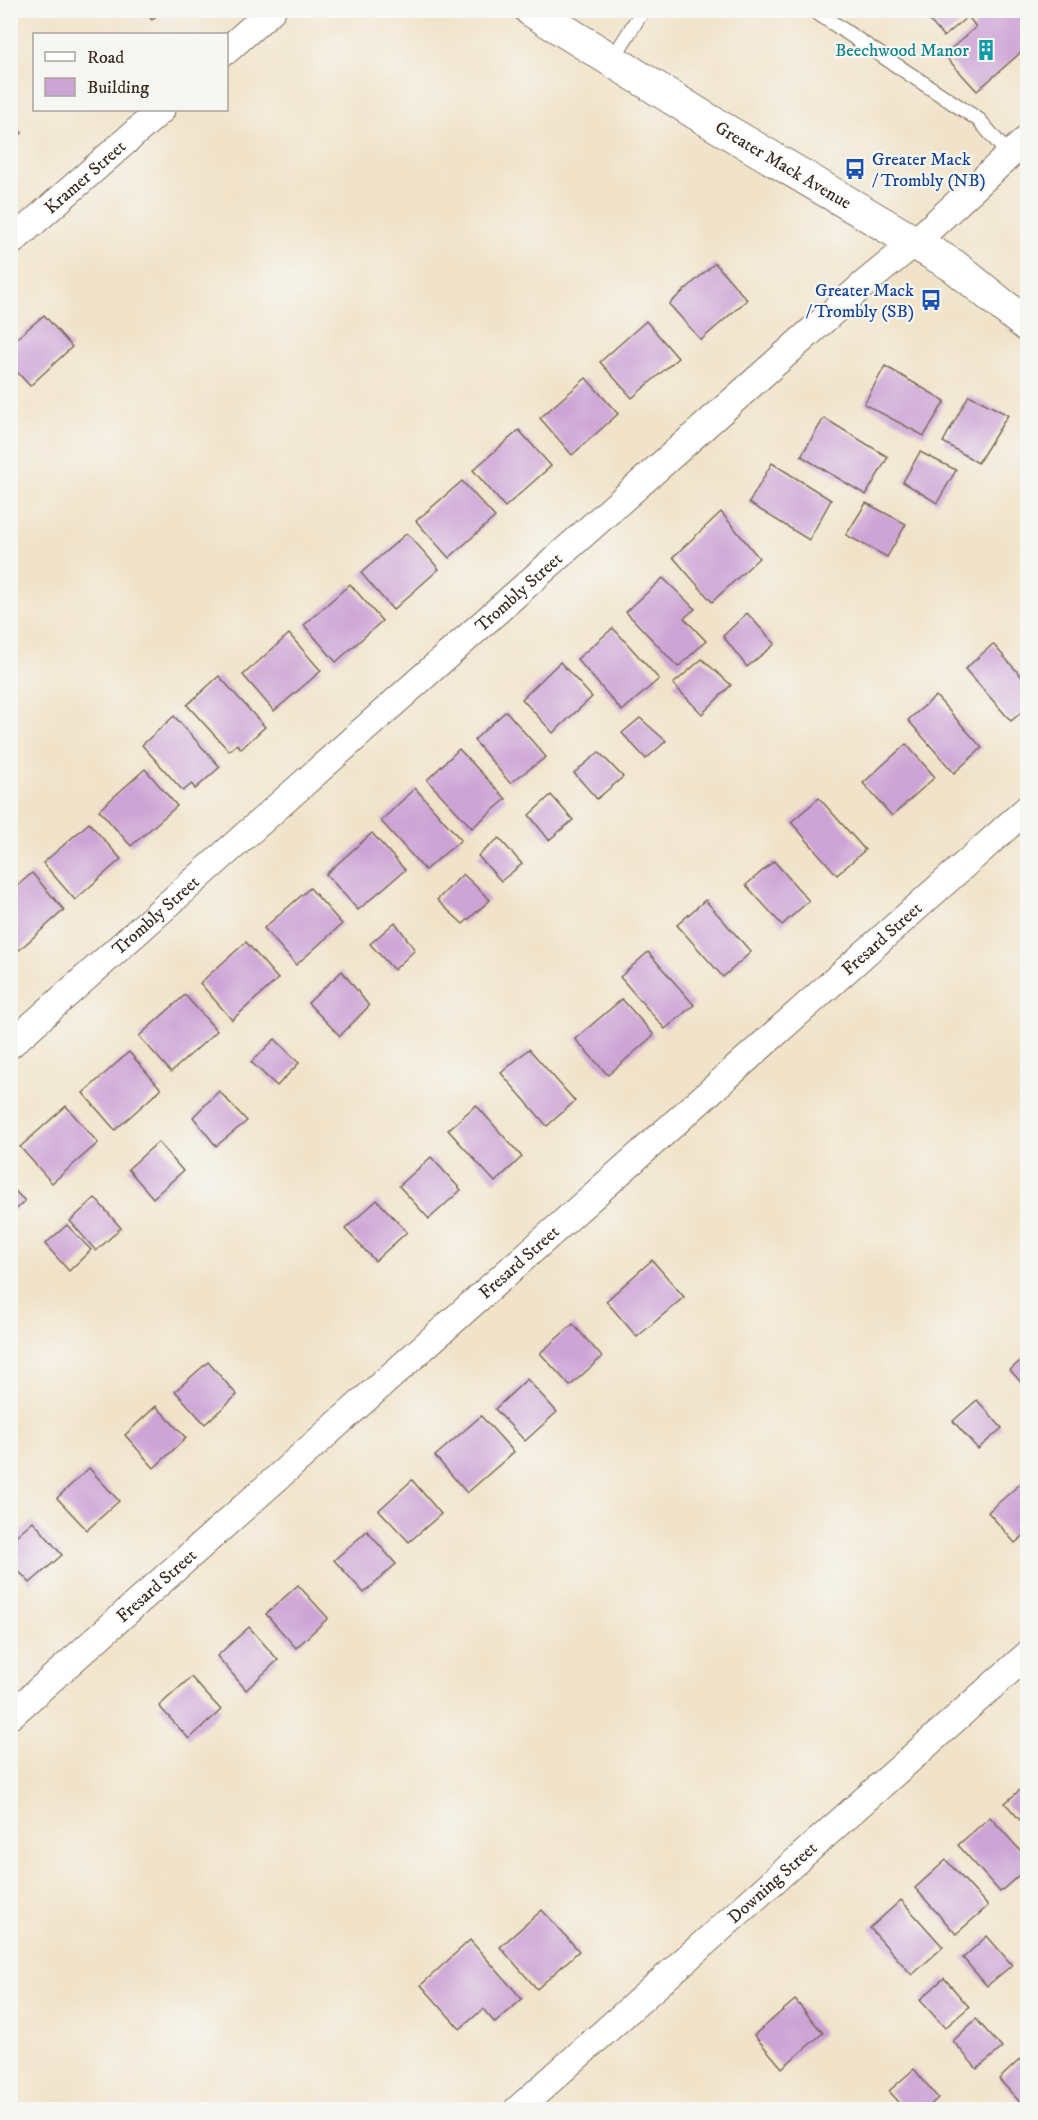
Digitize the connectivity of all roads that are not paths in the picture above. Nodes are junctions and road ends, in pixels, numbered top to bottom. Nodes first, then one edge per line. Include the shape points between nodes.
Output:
1 (272, 10) edge
2 (531, 10) edge
3 (643, 10) edge
4 (813, 10) edge
5 (228, 49) edge
6 (612, 60) junction
7 (160, 111) edge
8 (1018, 147) edge
9 (10, 243) edge
10 (914, 243) junction
11 (1028, 326) edge
12 (1028, 808) edge
13 (10, 1046) edge
14 (1028, 1654) edge
15 (10, 1716) edge
16 (517, 2109) edge

1 - 5 street
2 - 6 street, Greater Mack Avenue
3 - 6 lane
4 - 8 lane
6 - 10 street, Greater Mack Avenue
7 - 9 street, Kramer Street
8 - 10 street, Trombly Street
10 - 11 street, Greater Mack Avenue via 954,266
10 - 13 street, Trombly Street
12 - 15 street, Fresard Street
14 - 16 street, Downing Street

